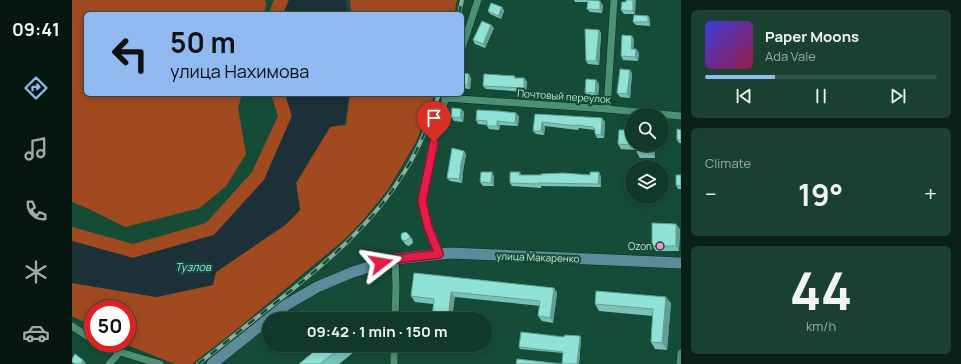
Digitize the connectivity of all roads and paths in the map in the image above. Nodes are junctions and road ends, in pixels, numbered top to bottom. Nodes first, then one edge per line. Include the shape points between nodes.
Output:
1 (478, 0) edge
2 (614, 0) edge
3 (464, 42) edge
4 (446, 96) edge
5 (608, 109) junction
6 (681, 116) edge
7 (439, 254) junction
8 (395, 259) junction
9 (681, 263) edge
10 (395, 312) edge
11 (72, 326) edge
12 (84, 334) edge
13 (120, 352) joint
14 (394, 352) edge
15 (681, 353) edge
16 (109, 364) edge
17 (160, 364) edge
18 (212, 364) edge
19 (394, 364) edge
20 (680, 364) edge

1 - 3 street
2 - 5 street
4 - 5 street, Почтовый переулок
4 - 7 street via 440,113 422,201 428,227
5 - 6 street, Почтовый переулок
7 - 8 main road, улица Макаренко
7 - 9 main road, улица Макаренко
8 - 10 street
8 - 18 main road, улица Макаренко via 353,272 311,290 286,305
11 - 12 street
13 - 16 street
13 - 17 street
14 - 19 street
15 - 20 street

